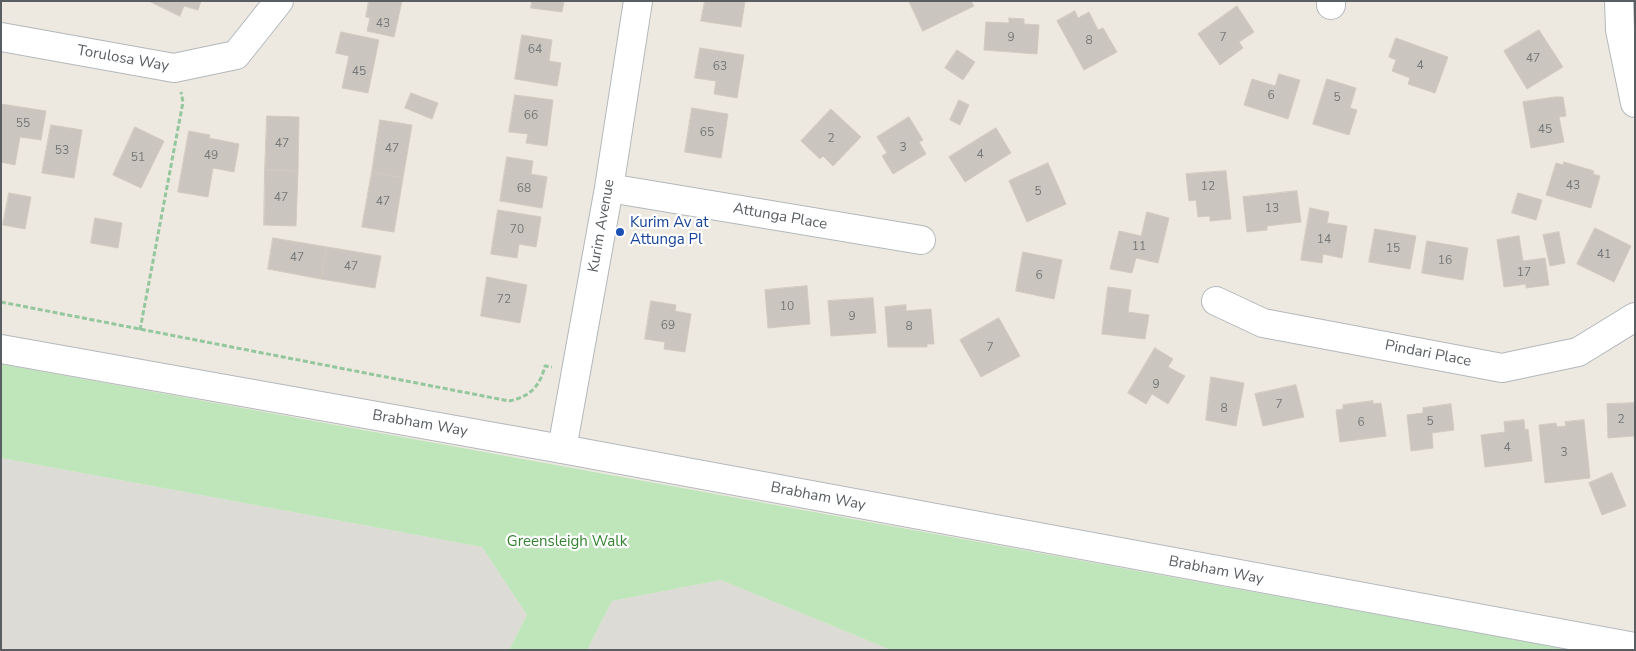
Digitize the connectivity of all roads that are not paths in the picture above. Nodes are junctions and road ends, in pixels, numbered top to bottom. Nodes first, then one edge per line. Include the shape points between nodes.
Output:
1 (279, 1) edge
2 (638, 1) edge
3 (1619, 1) edge
4 (1, 37) edge
5 (1635, 104) edge
6 (609, 188) junction
7 (921, 240) dead end
8 (1216, 301) dead end
9 (1635, 317) edge
10 (1, 349) edge
11 (562, 449) junction
12 (1635, 647) edge

1 - 4 main road, Torulosa Way via 236,55 174,68
2 - 6 main road, Kurim Avenue
3 - 5 main road via 1620,30
6 - 7 main road, Attunga Place
6 - 11 main road, Kurim Avenue
8 - 9 main road, Pindari Place via 1263,323 1502,368 1578,352
10 - 11 main road, Brabham Way
11 - 12 main road, Brabham Way

